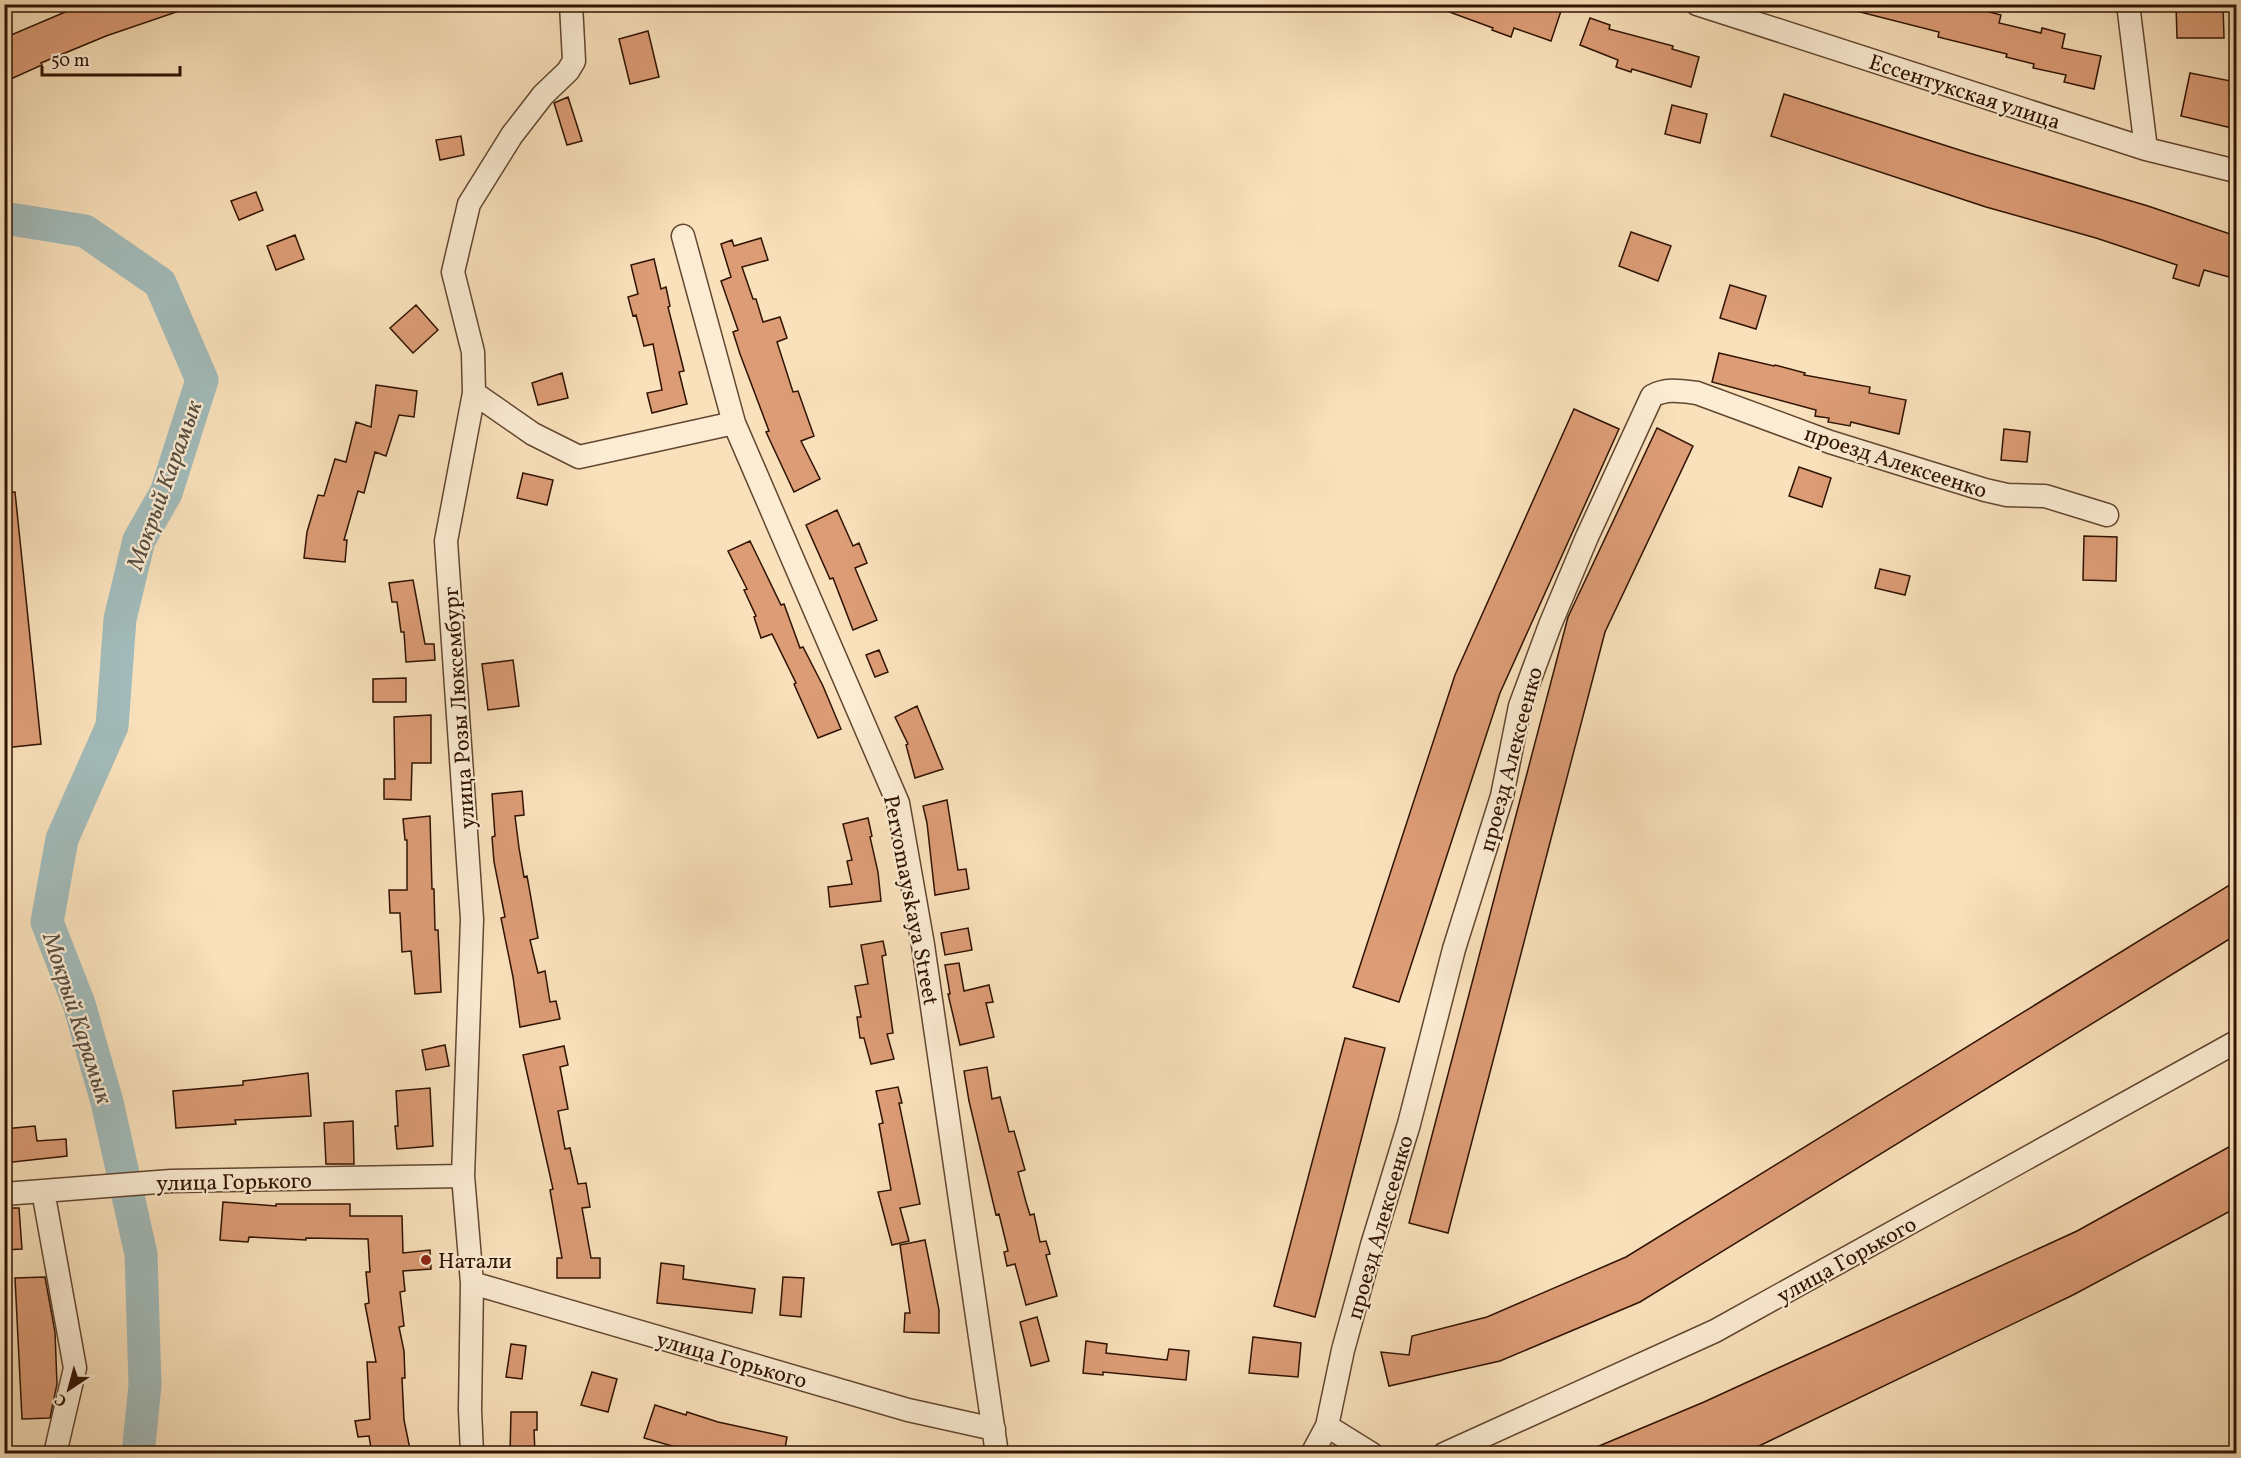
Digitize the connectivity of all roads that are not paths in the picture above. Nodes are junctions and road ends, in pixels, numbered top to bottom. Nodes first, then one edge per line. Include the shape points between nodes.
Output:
1 (571, 4) edge
2 (1697, 4) edge
3 (2128, 4) edge
4 (2146, 149) junction
5 (2236, 171) edge
6 (683, 236) dead end
7 (474, 393) junction
8 (734, 423) junction
9 (2107, 515) dead end
10 (2236, 1042) edge
11 (463, 1176) junction
12 (43, 1191) junction
13 (4, 1194) edge
14 (472, 1283) junction
15 (1327, 1426) junction
16 (994, 1429) junction
17 (55, 1454) edge
18 (472, 1454) edge
19 (997, 1454) edge
20 (1312, 1454) edge
21 (1372, 1454) edge
22 (1444, 1454) edge

1 - 7 street, улица Розы Люксембург via 574,61 512,135 469,204 453,272 473,352
2 - 4 street, Ессентукская улица
3 - 4 street
4 - 5 street, Ессентукская улица
6 - 8 street, Pervomayskaya Street
7 - 8 street via 533,434 579,457
7 - 11 street, улица Розы Люксембург via 446,541 472,919
8 - 16 street, Pervomayskaya Street via 898,803 923,945
9 - 15 street, проезд Алексеенко via 2045,496 1985,490 1830,442 1697,393 1675,390 1652,396 1587,537 1520,706 1502,796 1371,1245
10 - 22 street, улица Горького via 1715,1332
11 - 12 street, улица Горького via 171,1181
11 - 14 street, улица Розы Люксембург
12 - 13 street, улица Горького
12 - 17 street via 75,1368
14 - 16 street, улица Горького via 908,1410
14 - 18 street, улица Розы Люксембург
15 - 20 street, проезд Алексеенко
15 - 21 street
16 - 19 street, Pervomayskaya Street

